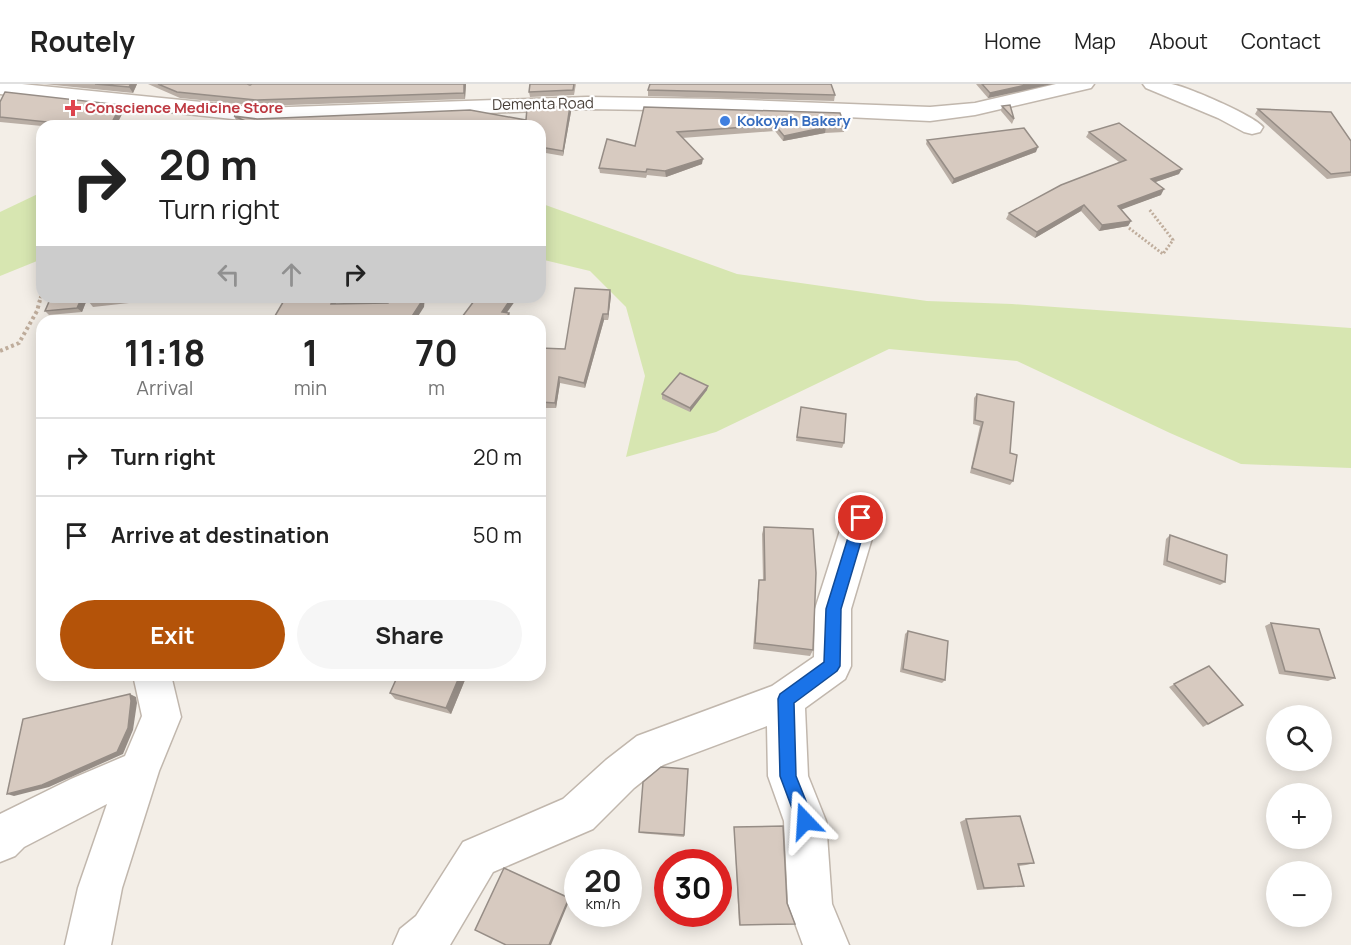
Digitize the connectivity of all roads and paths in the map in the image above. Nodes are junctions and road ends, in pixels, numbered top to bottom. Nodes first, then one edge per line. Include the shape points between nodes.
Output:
1 (1083, 84) edge
2 (1153, 84) edge
3 (0, 88) edge
4 (1252, 127) dead end
5 (1149, 209) dead end
6 (1129, 228) edge
7 (39, 303) edge
8 (0, 351) edge
9 (861, 518) dead end
10 (153, 681) edge
11 (786, 699) junction
12 (139, 770) junction
13 (0, 841) edge
14 (88, 945) edge
15 (416, 945) edge
16 (826, 945) edge

1 - 3 street, Dementa Road via 975,109 930,114 587,103 260,115
2 - 4 street
5 - 6 path via 1173,240 1163,254
7 - 8 path via 19,343
9 - 11 street via 833,609 832,666
10 - 12 street via 162,717
11 - 15 street via 651,750 578,814 478,857 432,932
11 - 16 street via 788,776 805,821 810,904
12 - 13 street via 85,793 9,832
12 - 14 street via 100,888

